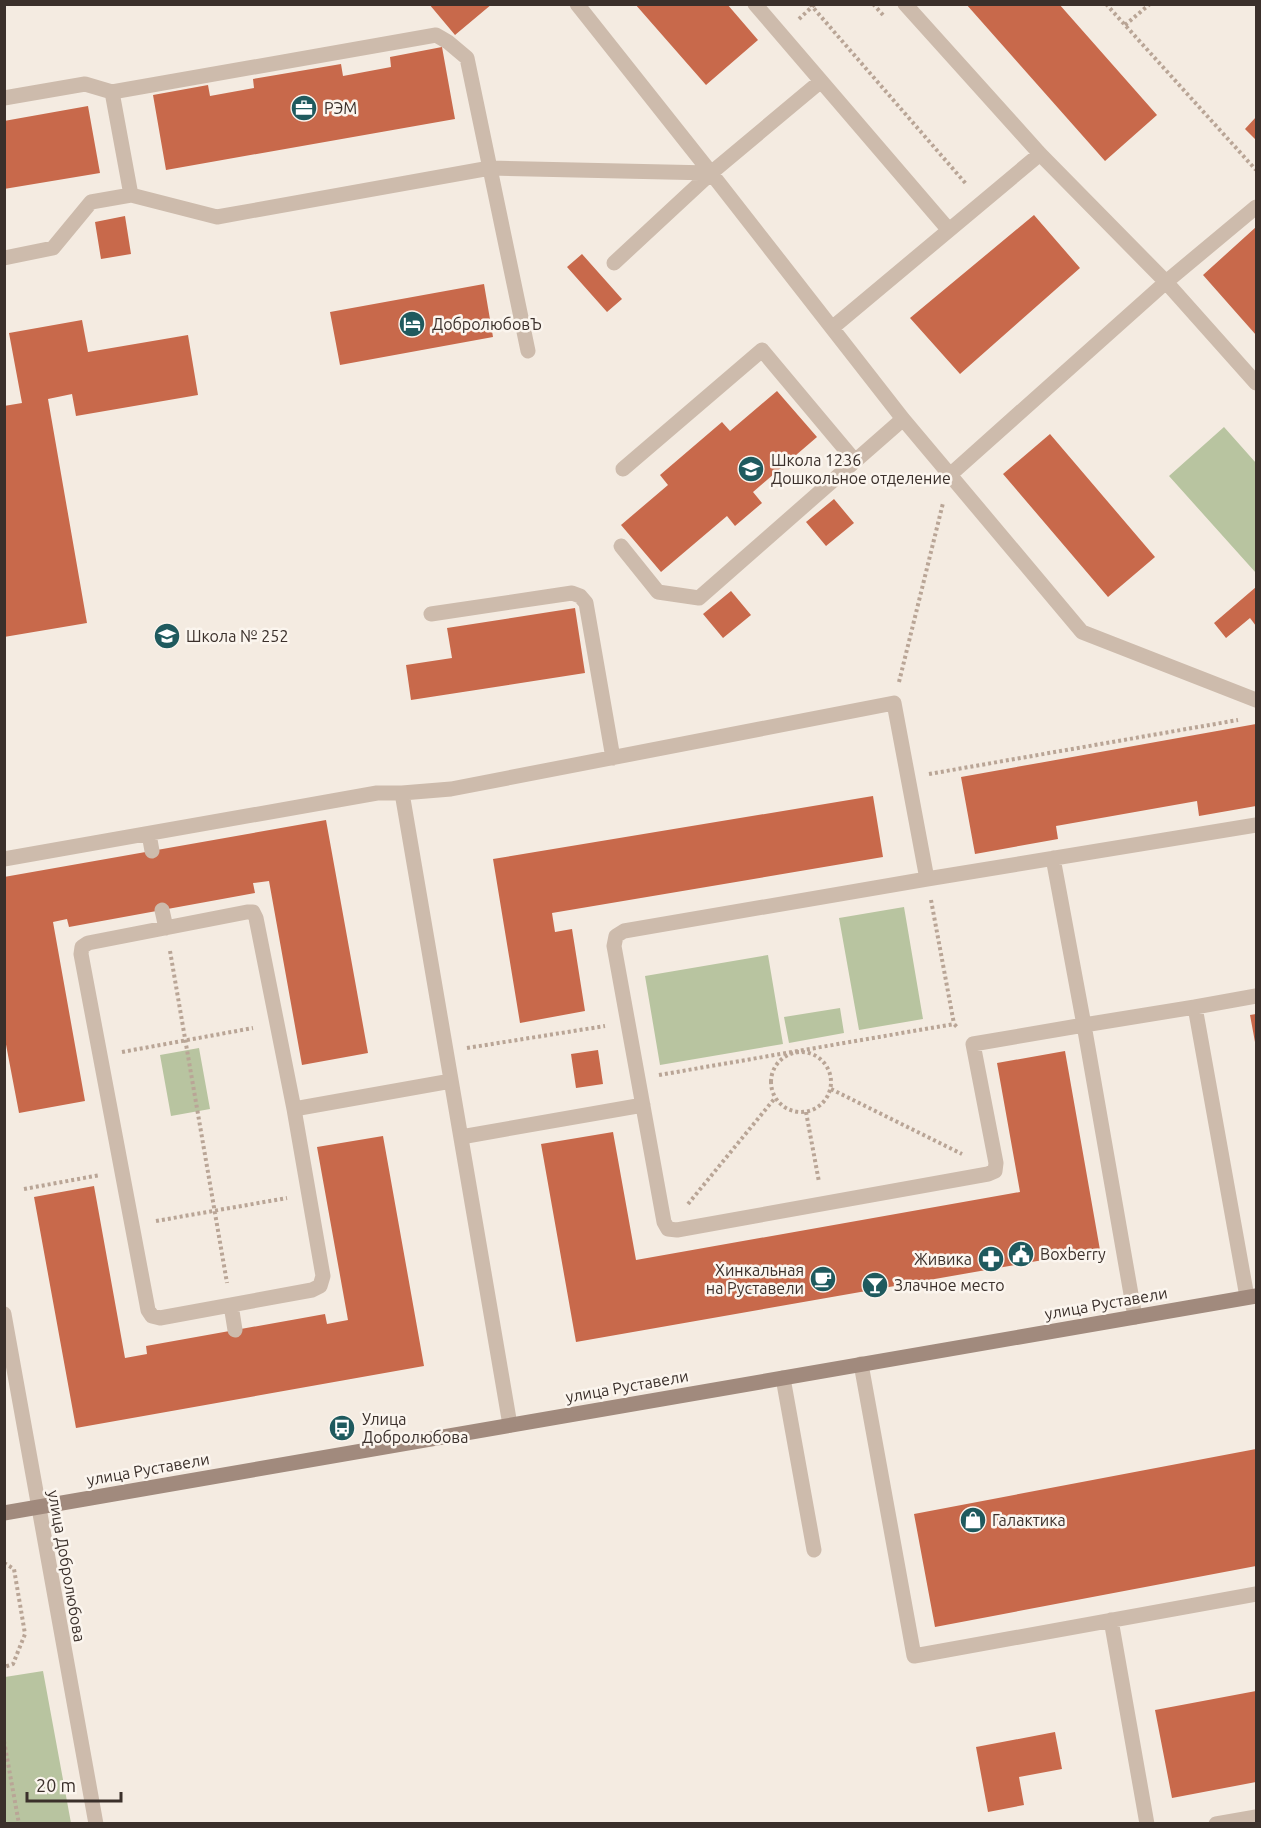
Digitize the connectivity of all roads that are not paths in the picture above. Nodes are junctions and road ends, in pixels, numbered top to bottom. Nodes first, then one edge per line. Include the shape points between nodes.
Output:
1 (577, 4) edge
2 (755, 4) edge
3 (905, 4) edge
4 (820, 81) junction
5 (112, 92) junction
6 (4, 98) edge
7 (1040, 153) junction
8 (490, 168) junction
9 (711, 173) junction
10 (131, 195) junction
11 (1257, 207) edge
12 (948, 229) junction
13 (4, 258) edge
14 (614, 263) dead end
15 (1166, 282) junction
16 (832, 328) junction
17 (528, 351) dead end
18 (1257, 383) edge
19 (903, 419) junction
20 (855, 461) junction
21 (623, 469) dead end
22 (951, 474) junction
23 (621, 546) dead end
24 (431, 614) dead end
25 (1257, 700) edge
26 (613, 758) junction
27 (402, 793) junction
28 (1257, 825) edge
29 (148, 834) junction
30 (152, 850) dead end
31 (1053, 858) junction
32 (4, 859) edge
33 (927, 879) junction
34 (162, 910) dead end
35 (166, 928) junction
36 (1257, 996) edge
37 (1196, 1007) junction
38 (1084, 1025) junction
39 (451, 1081) junction
40 (643, 1105) junction
41 (294, 1109) junction
42 (461, 1137) junction
43 (1252, 1296) edge
44 (231, 1305) junction
45 (4, 1314) edge
46 (1135, 1317) junction
47 (235, 1329) dead end
48 (861, 1364) junction
49 (783, 1378) junction
50 (510, 1425) junction
51 (38, 1507) junction
52 (4, 1513) edge
53 (814, 1550) dead end
54 (1257, 1594) edge
55 (1111, 1620) junction
56 (1257, 1817) edge
57 (96, 1824) edge
58 (1147, 1824) edge
59 (1216, 1824) edge

1 - 9 street
2 - 4 street
3 - 7 street
4 - 9 street
4 - 12 street
5 - 6 street via 85,84
5 - 8 street via 436,35 467,58
5 - 10 street
7 - 12 street
7 - 15 street
8 - 9 street
8 - 10 street via 217,217
8 - 17 street
9 - 14 street
9 - 16 street
10 - 13 street via 91,202 53,248
11 - 15 street
12 - 16 street
15 - 18 street
15 - 22 street
16 - 19 street
19 - 20 street
19 - 22 street
20 - 21 street via 762,350
20 - 23 street via 699,598 658,592
22 - 25 street via 1082,632
24 - 26 street via 572,593 580,597 586,603
26 - 27 street via 451,789
26 - 33 street via 894,703
27 - 29 street via 377,793
27 - 39 street
28 - 31 street
29 - 30 street
29 - 32 street
31 - 33 street
31 - 38 street
33 - 40 street via 624,931 616,936 614,946
34 - 35 street
35 - 41 street via 254,912
35 - 44 street via 88,943 81,954 148,1310 160,1318
36 - 37 street
37 - 38 street
37 - 43 street
38 - 40 street via 973,1044 995,1171 823,1204 668,1230
38 - 46 street
39 - 41 street
39 - 42 street
40 - 42 street
41 - 44 street via 323,1275 320,1286
42 - 50 street
43 - 46 main road, улица Руставели
44 - 47 street
45 - 51 street, улица Добролюбова
46 - 48 main road, улица Руставели
48 - 49 main road, улица Руставели
48 - 55 street via 914,1656
49 - 50 main road, улица Руставели
49 - 53 street
50 - 51 main road, улица Руставели
51 - 52 main road, улица Руставели
51 - 57 street, улица Добролюбова
54 - 55 street
55 - 58 street
56 - 59 street

